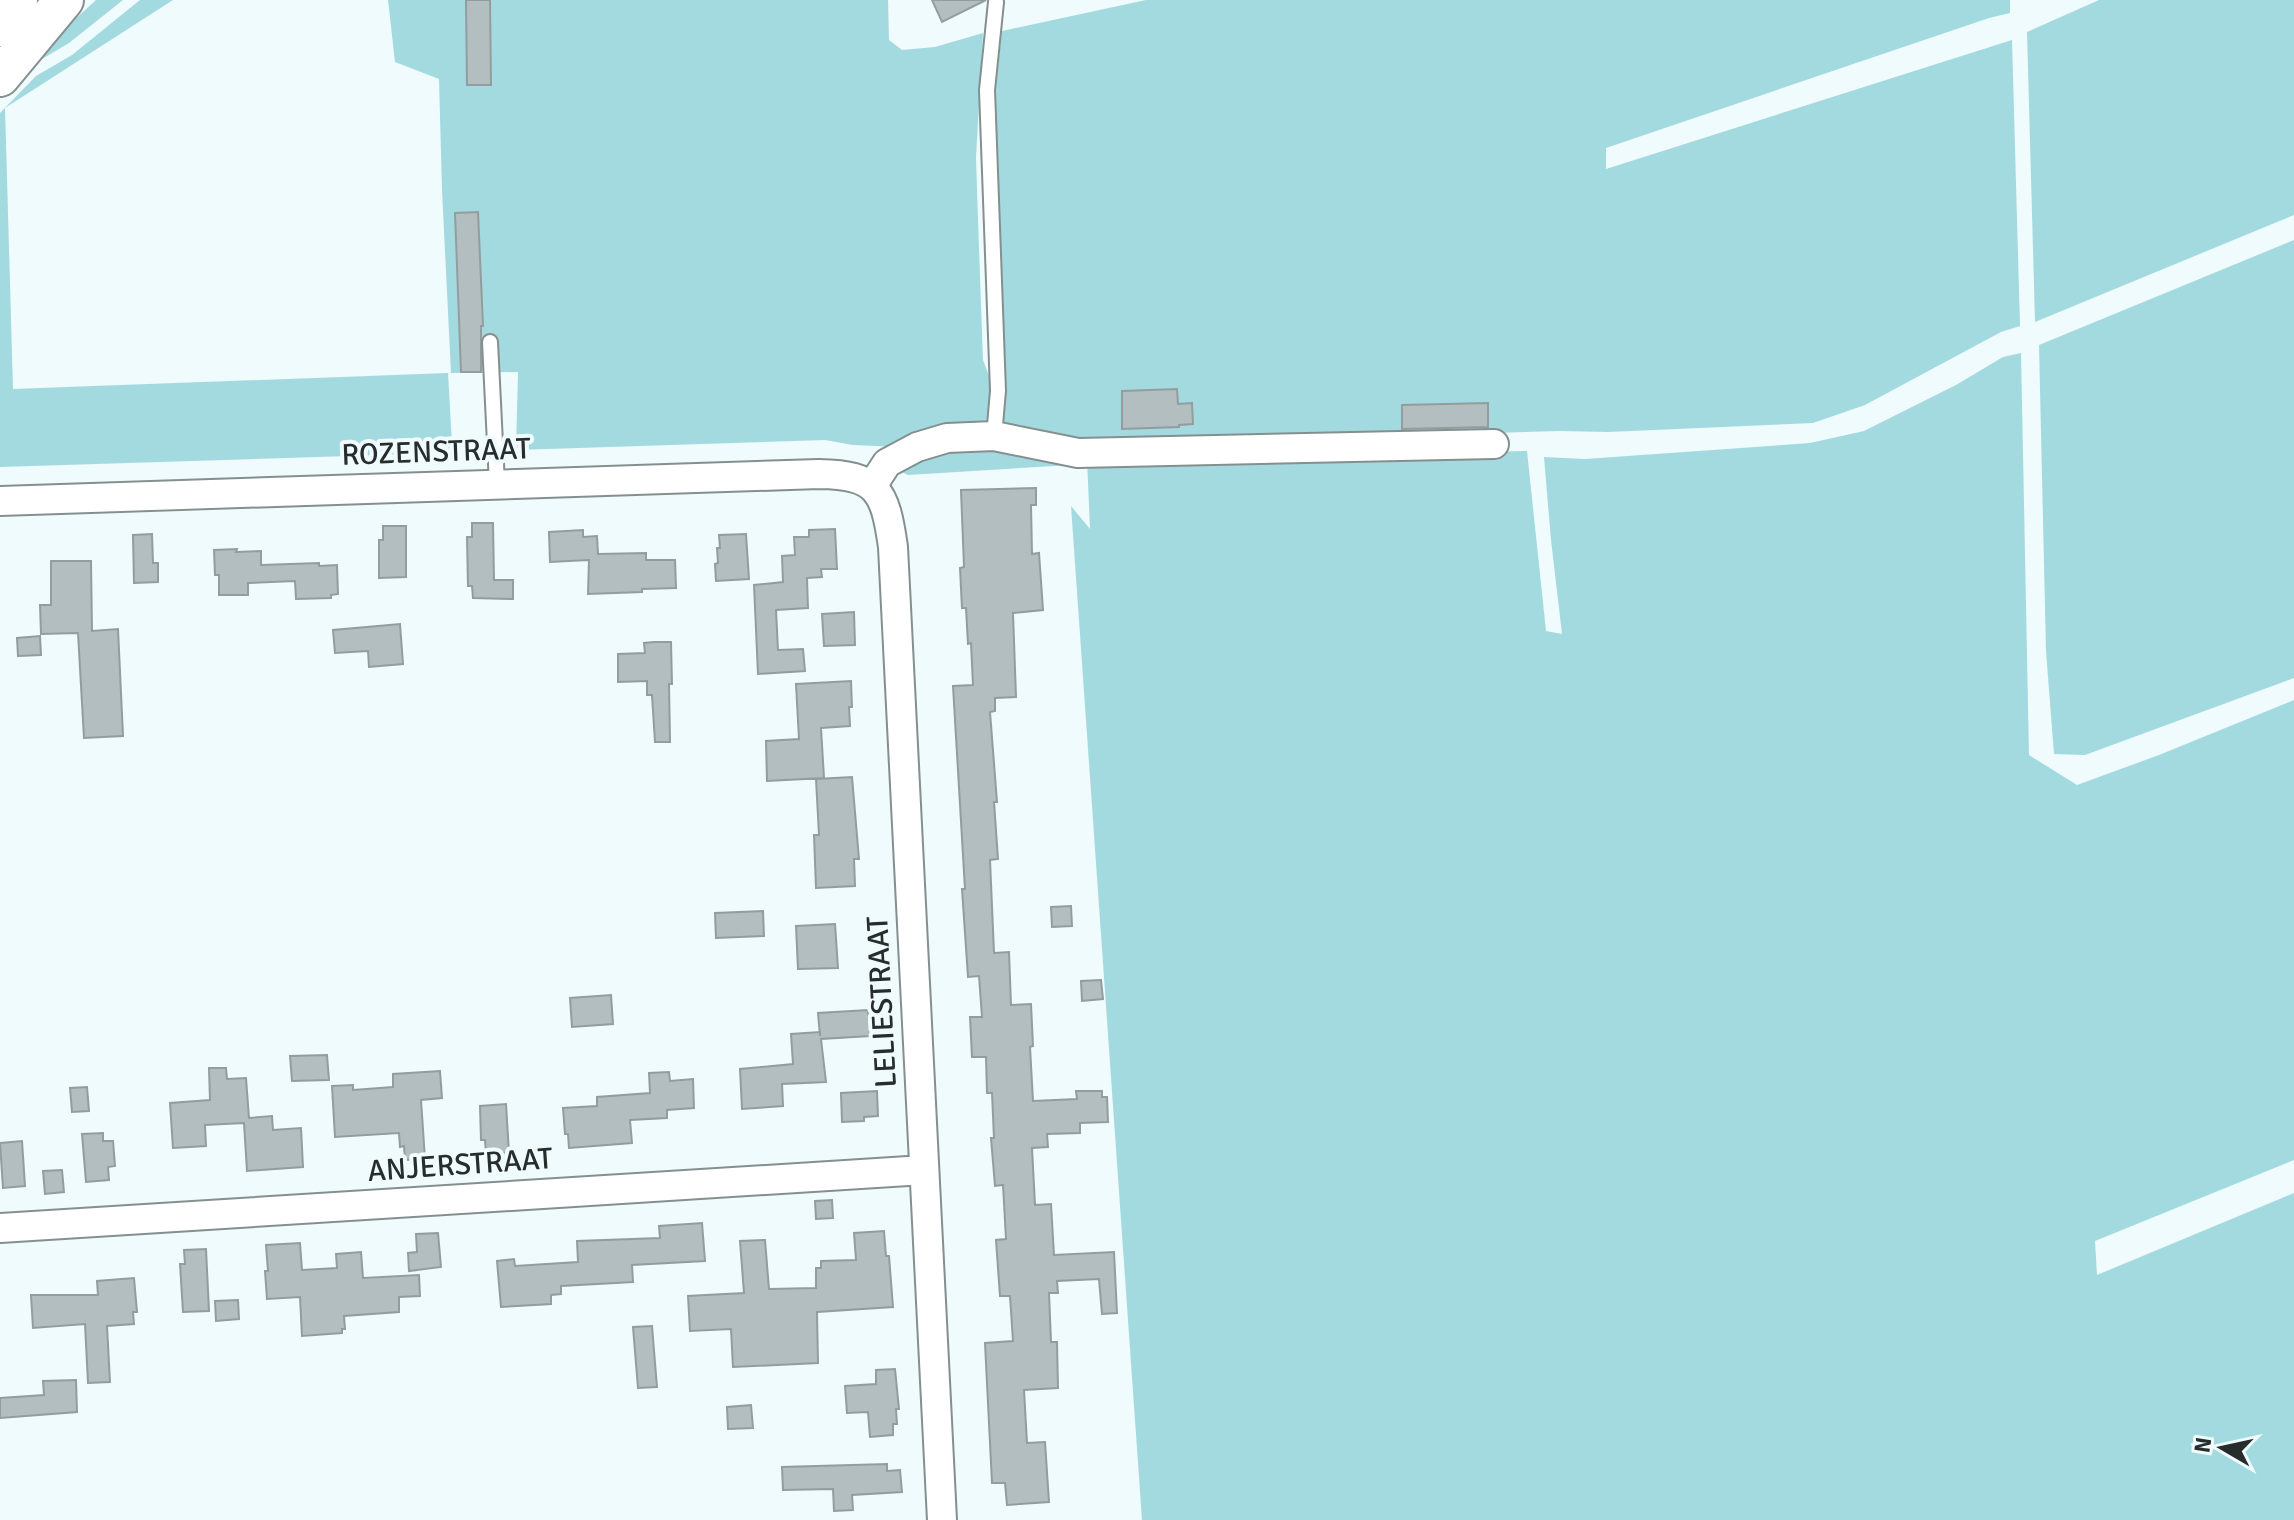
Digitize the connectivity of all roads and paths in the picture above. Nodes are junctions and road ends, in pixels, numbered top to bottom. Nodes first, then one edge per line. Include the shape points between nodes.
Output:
1 (18, 0) edge
2 (64, 0) edge
3 (996, 2) edge
4 (0, 27) edge
5 (0, 77) edge
6 (490, 342) dead end
7 (994, 436) junction
8 (1494, 444) dead end
9 (497, 484) junction
10 (872, 486) junction
11 (0, 501) edge
12 (924, 1170) junction
13 (0, 1228) edge
14 (942, 1520) edge

1 - 4 main road
2 - 5 main road
3 - 7 lane via 987,90 998,391
6 - 9 lane
7 - 8 street via 1069,453
7 - 10 street via 947,438 917,447 887,463
9 - 10 street, ROZENSTRAAT via 819,474 856,477
9 - 11 street, ROZENSTRAAT
10 - 12 street, LELIESTRAAT via 886,508 893,547
12 - 13 street, ANJERSTRAAT
12 - 14 street, LELIESTRAAT

